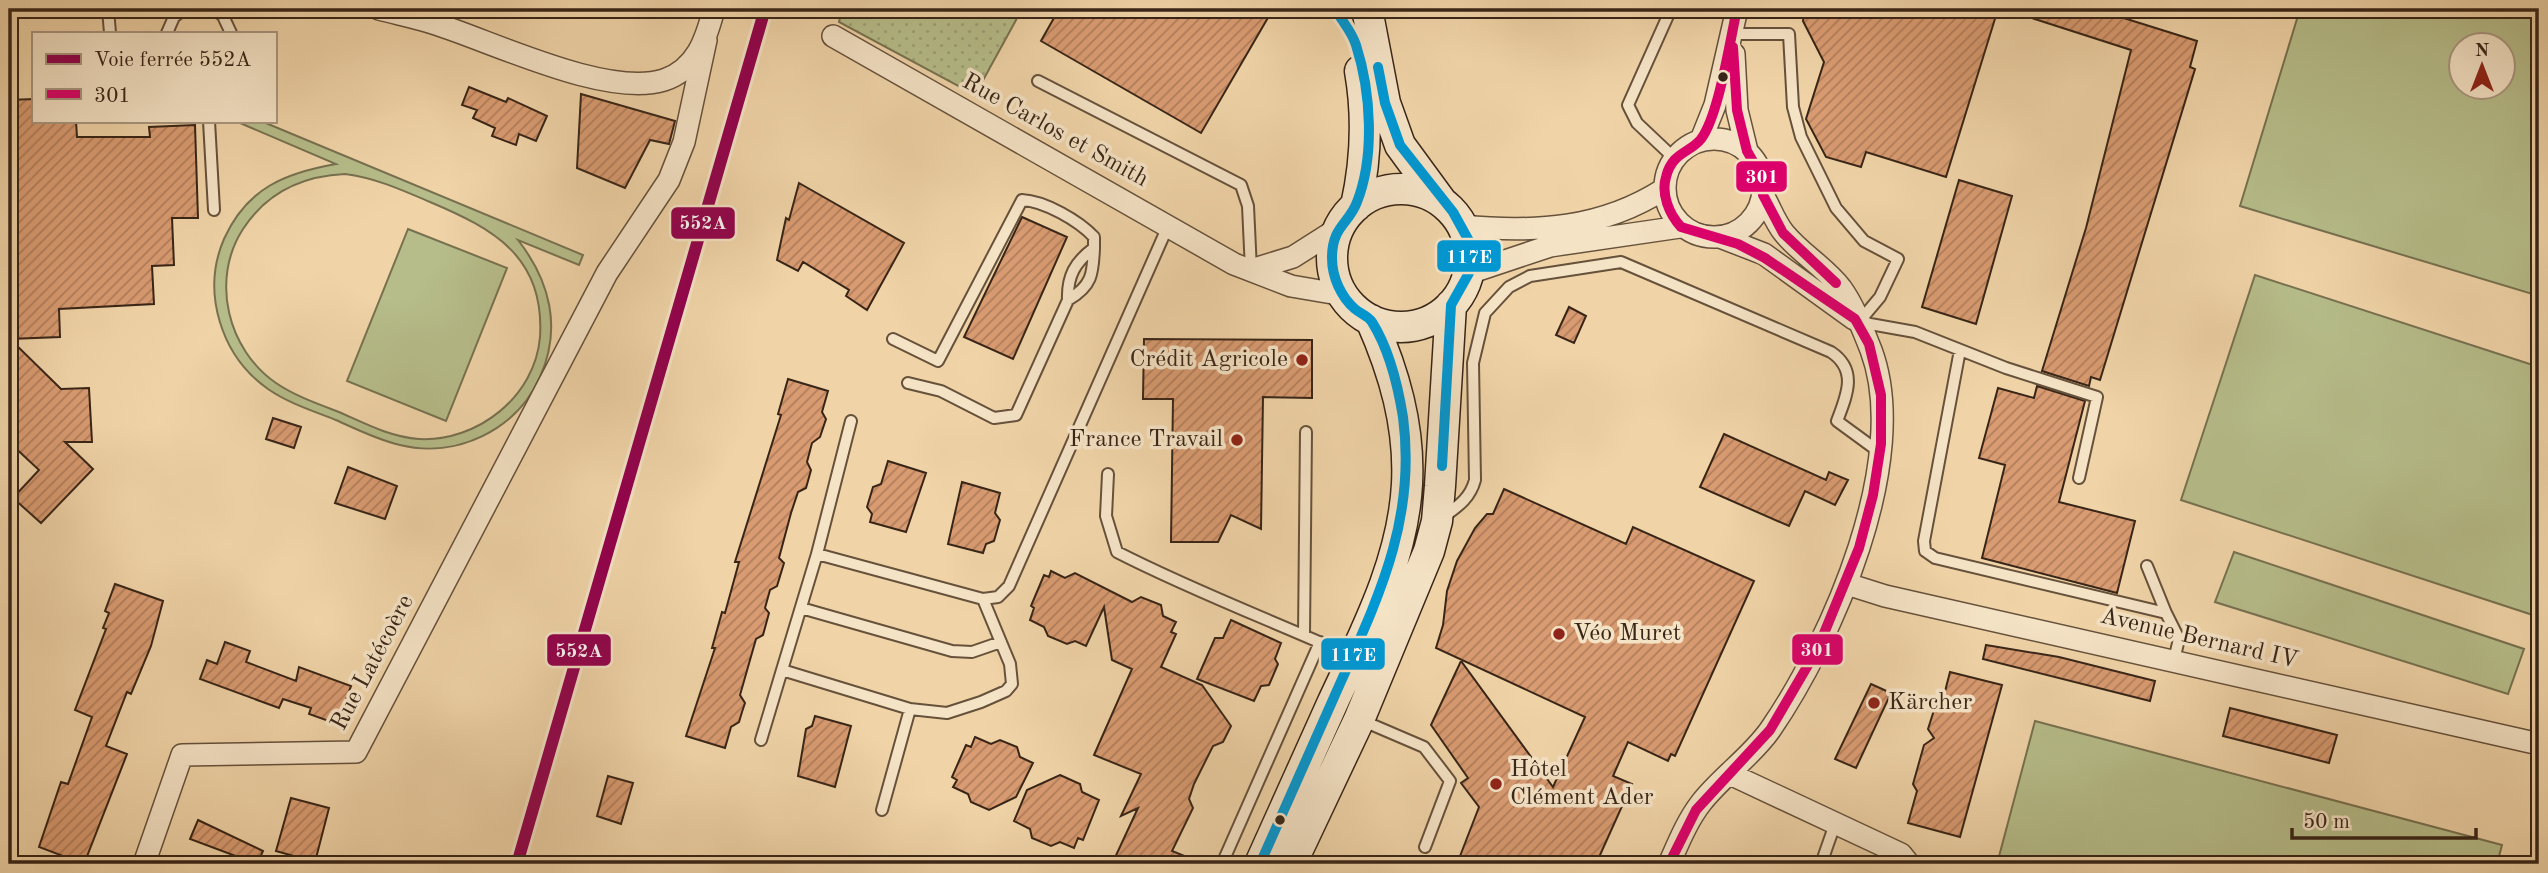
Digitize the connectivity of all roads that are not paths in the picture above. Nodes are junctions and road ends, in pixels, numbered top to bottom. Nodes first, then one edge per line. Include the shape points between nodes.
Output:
1 (108, 9) edge
2 (184, 9) edge
3 (214, 9) edge
4 (379, 9) edge
5 (713, 9) edge
6 (1335, 9) edge
7 (1350, 9) edge
8 (1367, 9) edge
9 (1671, 9) edge
10 (1737, 9) edge
11 (110, 32) edge
12 (167, 32) edge
13 (231, 32) edge
14 (1732, 34) junction
15 (833, 36) dead end
16 (706, 40) junction
17 (1356, 43) junction
18 (1038, 80) dead end
19 (209, 122) edge
20 (1702, 140) junction
21 (1748, 151) junction
22 (1674, 158) junction
23 (1664, 189) junction
24 (1763, 195) junction
25 (1441, 201) junction
26 (1356, 206) junction
27 (214, 210) dead end
28 (1168, 226) junction
29 (1463, 226) junction
30 (1680, 227) junction
31 (1337, 229) junction
32 (1720, 237) junction
33 (1094, 248) junction
34 (1251, 270) junction
35 (1469, 273) junction
36 (1344, 295) junction
37 (1068, 300) junction
38 (1451, 305) junction
39 (1371, 320) junction
40 (1859, 322) junction
41 (893, 339) dead end
42 (1960, 350) junction
43 (908, 383) dead end
44 (851, 421) dead end
45 (1306, 432) dead end
46 (1878, 451) junction
47 (1108, 474) dead end
48 (2079, 478) dead end
49 (1437, 521) junction
50 (817, 554) junction
51 (2147, 566) dead end
52 (1847, 584) junction
53 (983, 599) junction
54 (801, 608) junction
55 (2166, 613) junction
56 (1304, 635) junction
57 (1001, 642) junction
58 (1320, 642) junction
59 (1354, 657) junction
60 (2174, 660) junction
61 (782, 670) junction
62 (911, 709) junction
63 (1359, 720) junction
64 (761, 740) dead end
65 (2539, 744) edge
66 (1730, 774) junction
67 (882, 810) dead end
68 (1835, 824) junction
69 (1425, 847) dead end
70 (144, 864) edge
71 (1222, 864) edge
72 (1260, 864) edge
73 (1291, 864) edge
74 (1669, 864) edge
75 (1821, 864) edge
76 (1909, 864) edge

1 - 11 lane
2 - 12 lane
3 - 13 lane
4 - 16 street via 558,66 629,83 657,81 680,72
5 - 16 street
6 - 17 lane
7 - 17 main road
8 - 25 main road via 1385,103 1400,145
9 - 22 lane via 1628,105 1637,123
10 - 14 street
14 - 20 street
14 - 21 street via 1737,110
14 - 40 lane via 1789,34 1793,107 1801,137 1836,208 1864,241 1898,259 1880,297
15 - 28 street, Rue Carlos et Smith
16 - 70 street, Rue Latécoère via 684,142 669,180 607,273 356,752 182,755
17 - 26 main road via 1365,99 1365,153
18 - 34 lane via 1241,185 1248,206
19 - 27 lane
20 - 21 street via 1718,138
20 - 22 street via 1686,146
21 - 24 street via 1763,179
22 - 23 street
23 - 29 street via 1635,208 1594,220 1511,231
23 - 30 street
24 - 32 street via 1748,224
24 - 40 street via 1783,233 1840,288
25 - 26 main road via 1395,188
25 - 29 main road
26 - 31 main road
28 - 34 street, Rue Carlos et Smith
28 - 53 lane via 1009,586 998,597
29 - 35 main road via 1470,249
30 - 32 street via 1697,235
30 - 35 street via 1550,246
31 - 34 street via 1293,257
31 - 36 main road via 1333,270
32 - 40 street via 1763,254
33 - 37 lane via 1078,260 1067,282
33 - 37 lane via 1093,272 1083,292
33 - 41 lane via 1094,237 1085,227 1032,200 1022,200 938,361
34 - 36 street, Rue Carlos et Smith via 1290,286
35 - 38 main road
36 - 39 main road
37 - 43 lane via 1016,415 994,418 941,391
38 - 39 main road via 1413,326
38 - 49 main road
39 - 59 main road via 1391,367 1405,423 1407,484 1390,570
40 - 42 lane via 1915,332
40 - 46 street via 1879,386
42 - 48 lane via 2097,397
42 - 55 lane via 1936,463 1925,551 1935,558
44 - 50 lane
45 - 56 lane
46 - 49 lane via 1837,421 1847,395 1849,374 1843,360 1621,261 1530,276 1509,287 1485,313 1472,363 1475,480 1463,503
46 - 52 street via 1861,544
47 - 56 lane via 1106,516 1117,552 1181,585
49 - 63 main road
50 - 53 lane
50 - 54 lane
51 - 55 lane
52 - 60 street, Avenue Bernard IV
52 - 66 street via 1812,659 1769,732
53 - 57 lane
54 - 57 lane via 952,651 972,652
54 - 61 lane
55 - 60 lane via 2179,639
56 - 58 lane
57 - 62 lane via 1012,675 1006,691 947,713
58 - 59 lane
58 - 71 lane
59 - 72 main road
60 - 65 street, Avenue Bernard IV
61 - 62 lane
61 - 64 lane
62 - 67 lane
63 - 69 lane via 1424,747 1450,781
63 - 73 main road
66 - 68 street
66 - 74 street via 1700,804
68 - 75 lane
68 - 76 street via 1901,854

